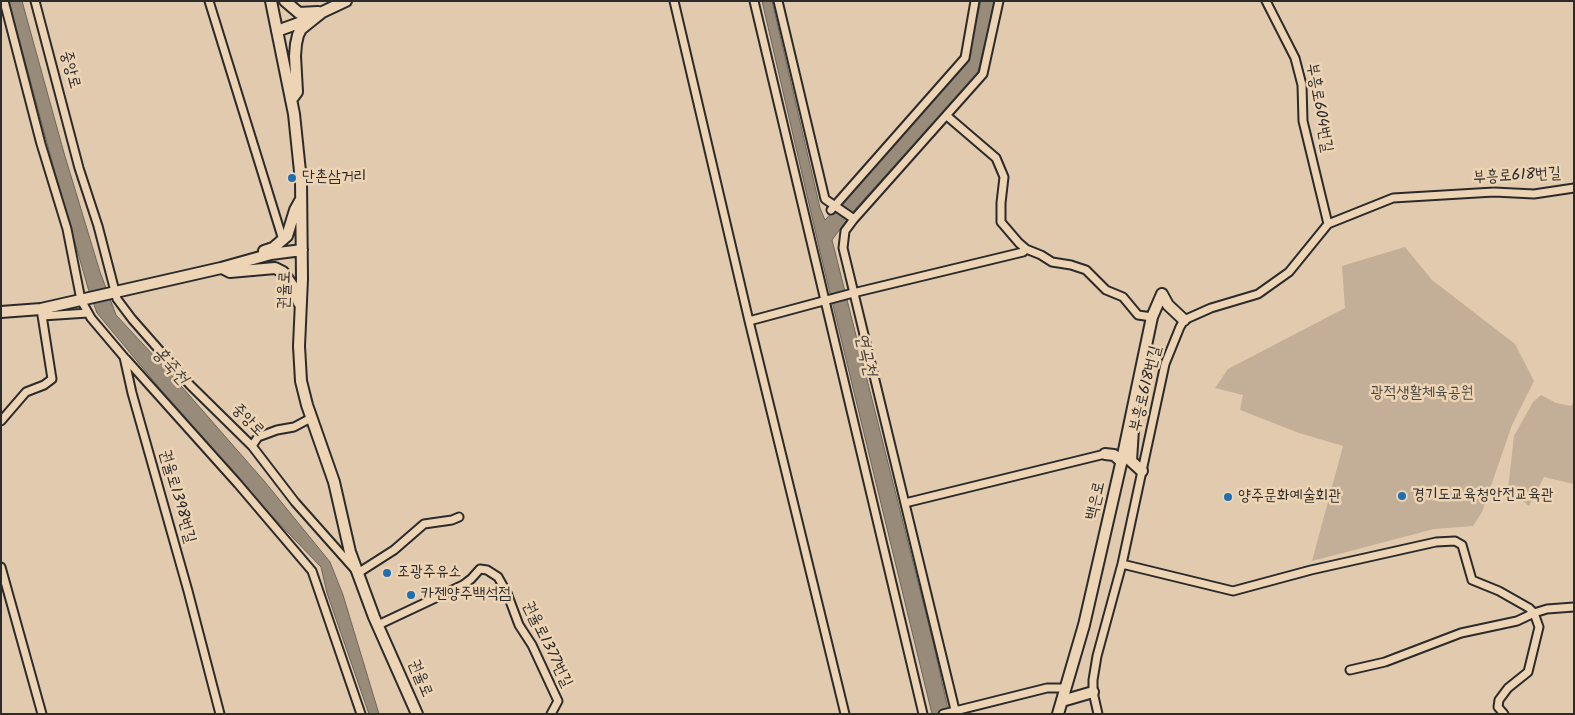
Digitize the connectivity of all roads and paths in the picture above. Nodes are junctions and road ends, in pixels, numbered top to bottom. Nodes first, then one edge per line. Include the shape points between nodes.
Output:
1 (4, 1) edge
2 (35, 1) edge
3 (209, 1) edge
4 (271, 1) edge
5 (285, 1) edge
6 (346, 1) edge
7 (674, 1) edge
8 (754, 1) edge
9 (778, 1) edge
10 (975, 1) edge
11 (998, 1) edge
12 (1266, 1) edge
13 (322, 13) junction
14 (277, 31) junction
15 (291, 100) junction
16 (946, 116) junction
17 (1574, 188) edge
18 (302, 198) junction
19 (832, 207) junction
20 (854, 219) junction
21 (1328, 224) junction
22 (282, 240) junction
23 (1026, 249) junction
24 (302, 250) junction
25 (221, 268) junction
26 (114, 292) junction
27 (853, 293) junction
28 (84, 299) junction
29 (825, 301) junction
30 (301, 306) junction
31 (1, 312) edge
32 (41, 312) junction
33 (88, 313) junction
34 (1152, 318) junction
35 (1184, 320) junction
36 (749, 321) junction
37 (124, 357) junction
38 (1136, 395) junction
39 (312, 418) junction
40 (1, 422) edge
41 (252, 446) junction
42 (1105, 454) joint
43 (1121, 465) junction
44 (1142, 471) junction
45 (905, 503) junction
46 (459, 517) dead end
47 (1122, 564) junction
48 (1, 567) edge
49 (358, 573) junction
50 (1574, 607) edge
51 (1534, 613) junction
52 (378, 625) junction
53 (1350, 670) dead end
54 (1066, 688) junction
55 (1093, 692) junction
56 (1062, 701) junction
57 (956, 712) edge
58 (42, 714) edge
59 (220, 714) edge
60 (361, 714) edge
61 (417, 714) edge
62 (550, 714) edge
63 (845, 714) edge
64 (924, 714) edge
65 (943, 714) edge
66 (1058, 714) edge
67 (1098, 714) edge
68 (1504, 714) edge

1 - 28 street, 권율로1398번길
2 - 26 street, 중앙로
3 - 22 street
4 - 14 main road, 권율로
5 - 13 main road via 299,13
6 - 13 main road
7 - 36 street
8 - 29 street
9 - 19 street via 825,199
10 - 19 street via 965,58
11 - 16 street via 983,74
12 - 21 street, 부흥로604번길 via 1296,58 1302,85 1303,121
13 - 14 main road
13 - 15 main road via 298,36 295,50 297,92
14 - 15 main road, 권율로
15 - 18 main road, 권율로
16 - 20 street
16 - 23 street via 996,158 1004,177 1001,222
17 - 21 street, 부흥로618번길 via 1534,194 1494,192 1393,198
18 - 22 main road via 288,236
18 - 24 main road, 권율로
19 - 20 street
20 - 27 street via 844,231 843,248
21 - 35 street, 부흥로618번길 via 1289,272 1258,294
22 - 25 main road via 273,248 240,258
23 - 27 street
23 - 34 street via 1052,262 1086,270 1106,290 1123,297 1138,315
24 - 25 main road via 272,254
24 - 30 main road, 권율로
25 - 26 main road
25 - 30 main road via 230,272 267,268 283,272
26 - 28 main road
26 - 41 street, 중앙로 via 132,319 190,385
27 - 29 street
27 - 45 street
28 - 32 main road
28 - 33 street, 권율로1398번길
29 - 36 street
29 - 64 street
30 - 39 main road, 권율로 via 301,381
31 - 32 main road
32 - 33 street
32 - 40 street via 52,379 26,392
33 - 37 street, 권율로1398번길
34 - 35 main road, 백은로 via 1162,294 1168,305
34 - 38 main road, 백은로
35 - 44 street, 부흥로618번길 via 1165,364
36 - 63 street
37 - 59 street, 권율로1398번길
37 - 60 street via 312,571
38 - 43 main road, 백은로
38 - 44 main road via 1131,460
39 - 41 street via 294,427 258,437
39 - 49 main road, 권율로
41 - 49 street, 중앙로 via 295,502
42 - 43 main road via 1114,455
42 - 45 street
43 - 44 main road
43 - 54 main road, 백은로
44 - 47 street, 부흥로618번길
45 - 57 street
46 - 49 street via 424,524 394,550
47 - 51 street via 1233,591 1311,570 1436,542 1455,541 1462,545 1472,580 1499,591
47 - 55 street, 부흥로618번길 via 1097,656
48 - 58 street
49 - 52 main road, 권율로
50 - 51 street
51 - 53 street via 1517,622 1461,633 1385,662
51 - 68 street via 1539,627 1528,672 1499,700 1498,707
52 - 61 main road, 권율로
52 - 62 street, 권율로1377번길 via 462,585 480,569 487,570 498,577 507,593 519,626 532,645 558,701
54 - 56 main road, 백은로
54 - 57 street via 1047,688
55 - 56 main road
55 - 67 street, 부흥로618번길
56 - 66 main road, 백은로
57 - 65 street

